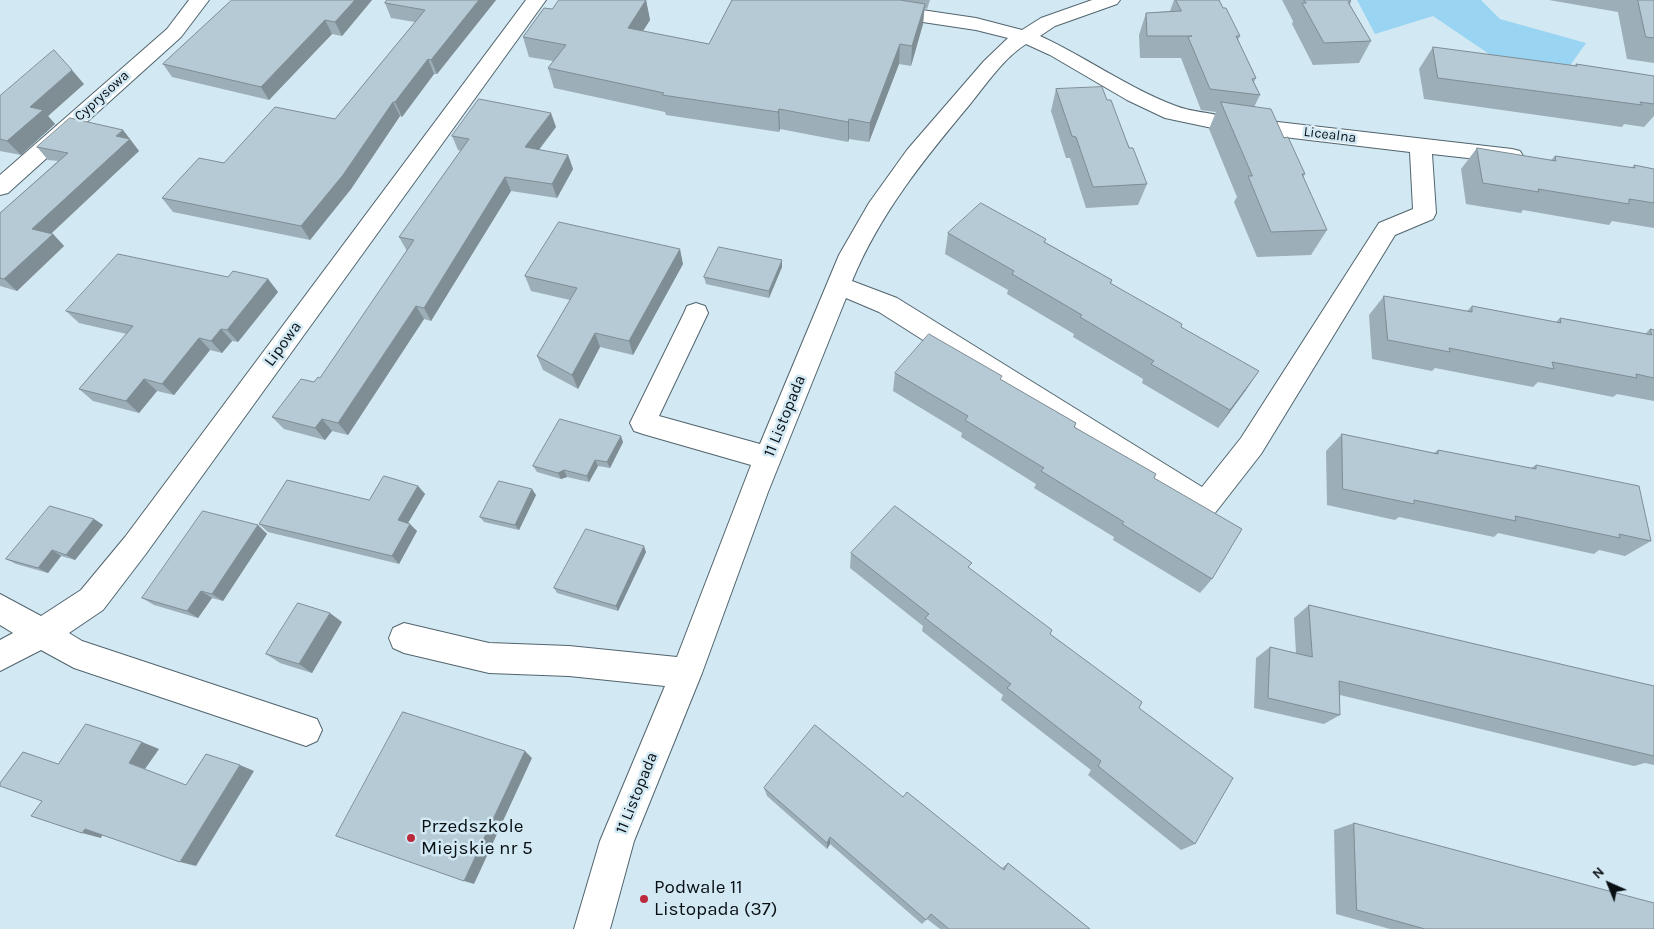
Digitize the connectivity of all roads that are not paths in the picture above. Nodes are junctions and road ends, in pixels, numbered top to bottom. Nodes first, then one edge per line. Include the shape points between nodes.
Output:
1 (199, 0) edge
2 (536, 0) edge
3 (816, 0) edge
4 (1110, 0) edge
5 (1024, 36) junction
6 (1420, 146) junction
7 (1527, 158) edge
8 (0, 187) edge
9 (838, 285) junction
10 (696, 313) dead end
11 (768, 458) junction
12 (0, 608) edge
13 (41, 634) junction
14 (404, 638) dead end
15 (0, 656) edge
16 (686, 673) junction
17 (306, 730) dead end
18 (592, 929) edge

1 - 8 street, Cyprysowa via 174,33
2 - 13 street, Lipowa via 135,546 92,600
3 - 5 street, Licealna via 976,24
4 - 5 street, 11 Listopada via 1048,22
5 - 6 street, Licealna via 1172,113 1217,122
5 - 9 street, 11 Listopada via 991,65 916,155 877,209
6 - 7 street, Licealna
6 - 9 street via 1425,213 1386,229 1251,446 1205,504 888,305
9 - 11 street, 11 Listopada
10 - 11 street via 643,423
11 - 16 street, 11 Listopada
12 - 13 street
13 - 15 street, Lipowa
13 - 17 street via 74,652
14 - 16 street via 489,658 569,661
16 - 18 street, 11 Listopada via 617,842

